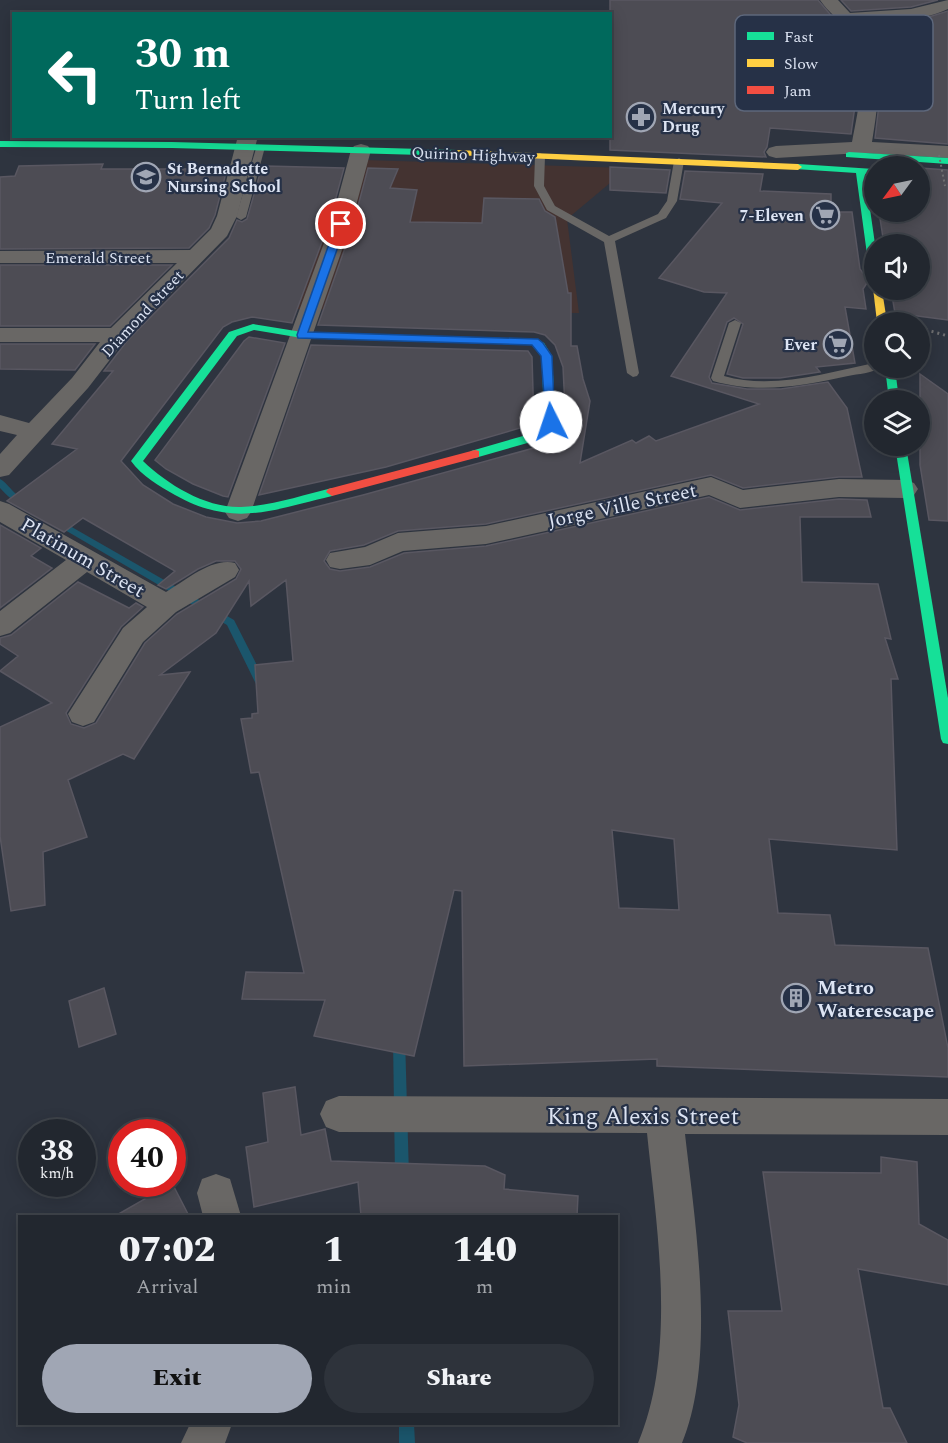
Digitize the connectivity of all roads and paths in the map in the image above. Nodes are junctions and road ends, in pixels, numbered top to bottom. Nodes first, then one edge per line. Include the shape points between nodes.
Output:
1 (828, 0) edge
2 (948, 3) edge
3 (842, 15) edge
4 (907, 15) edge
5 (866, 111) edge
6 (251, 143) edge
7 (364, 143) edge
8 (0, 144) edge
9 (861, 147) junction
10 (766, 152) junction
11 (540, 156) junction
12 (945, 156) edge
13 (679, 161) junction
14 (864, 171) edge
15 (945, 186) dead end
16 (242, 217) dead end
17 (609, 240) junction
18 (197, 256) junction
19 (0, 257) edge
20 (735, 323) dead end
21 (930, 331) edge
22 (0, 335) edge
23 (117, 335) junction
24 (302, 335) junction
25 (948, 336) edge
26 (864, 369) edge
27 (633, 373) dead end
28 (0, 423) edge
29 (35, 432) junction
30 (901, 456) edge
31 (0, 469) edge
32 (905, 489) junction
33 (0, 510) edge
34 (238, 512) junction
35 (87, 558) junction
36 (340, 560) dead end
37 (225, 570) dead end
38 (166, 604) junction
39 (0, 626) edge
40 (82, 714) dead end
41 (948, 739) edge
42 (339, 1114) dead end
43 (664, 1116) junction
44 (948, 1118) edge
45 (211, 1425) edge
46 (203, 1443) edge
47 (660, 1443) edge

1 - 3 street
2 - 4 street via 933,11
5 - 9 street
6 - 7 street, Quirino Highway
6 - 8 street, Quirino Highway
6 - 16 lane
6 - 18 street, Diamond Street via 220,232
7 - 10 street, Quirino Highway
7 - 11 street, Quirino Highway
7 - 24 street via 341,224
9 - 10 street, Quirino Highway
9 - 12 street, Quirino Highway
10 - 12 street, Quirino Highway
11 - 13 street, Quirino Highway
11 - 17 lane via 539,186 551,208
12 - 15 path, bridge
13 - 14 street, Quirino Highway
13 - 17 lane via 672,201 662,216
17 - 27 lane
18 - 19 street, Emerald Street
18 - 23 street, Diamond Street
20 - 26 lane via 717,378 732,384 760,386
21 - 25 path
22 - 23 street
23 - 29 street, Diamond Street
24 - 34 street
24 - 34 street via 253,327 233,334 137,461 143,470 194,499
24 - 34 street via 534,342 547,356 550,429 541,435 316,496
28 - 29 street
29 - 31 street, Diamond Street
30 - 32 street
32 - 36 street, Jorge Ville Street via 839,488 740,499 711,486 486,535 398,542 370,556
32 - 41 street
33 - 35 street, Platinum Street
35 - 38 street, Platinum Street
35 - 39 street
37 - 38 street
38 - 40 street via 132,635
42 - 43 street, King Alexis Street
43 - 44 street, King Alexis Street
43 - 47 street via 680,1312 676,1379
45 - 46 street

